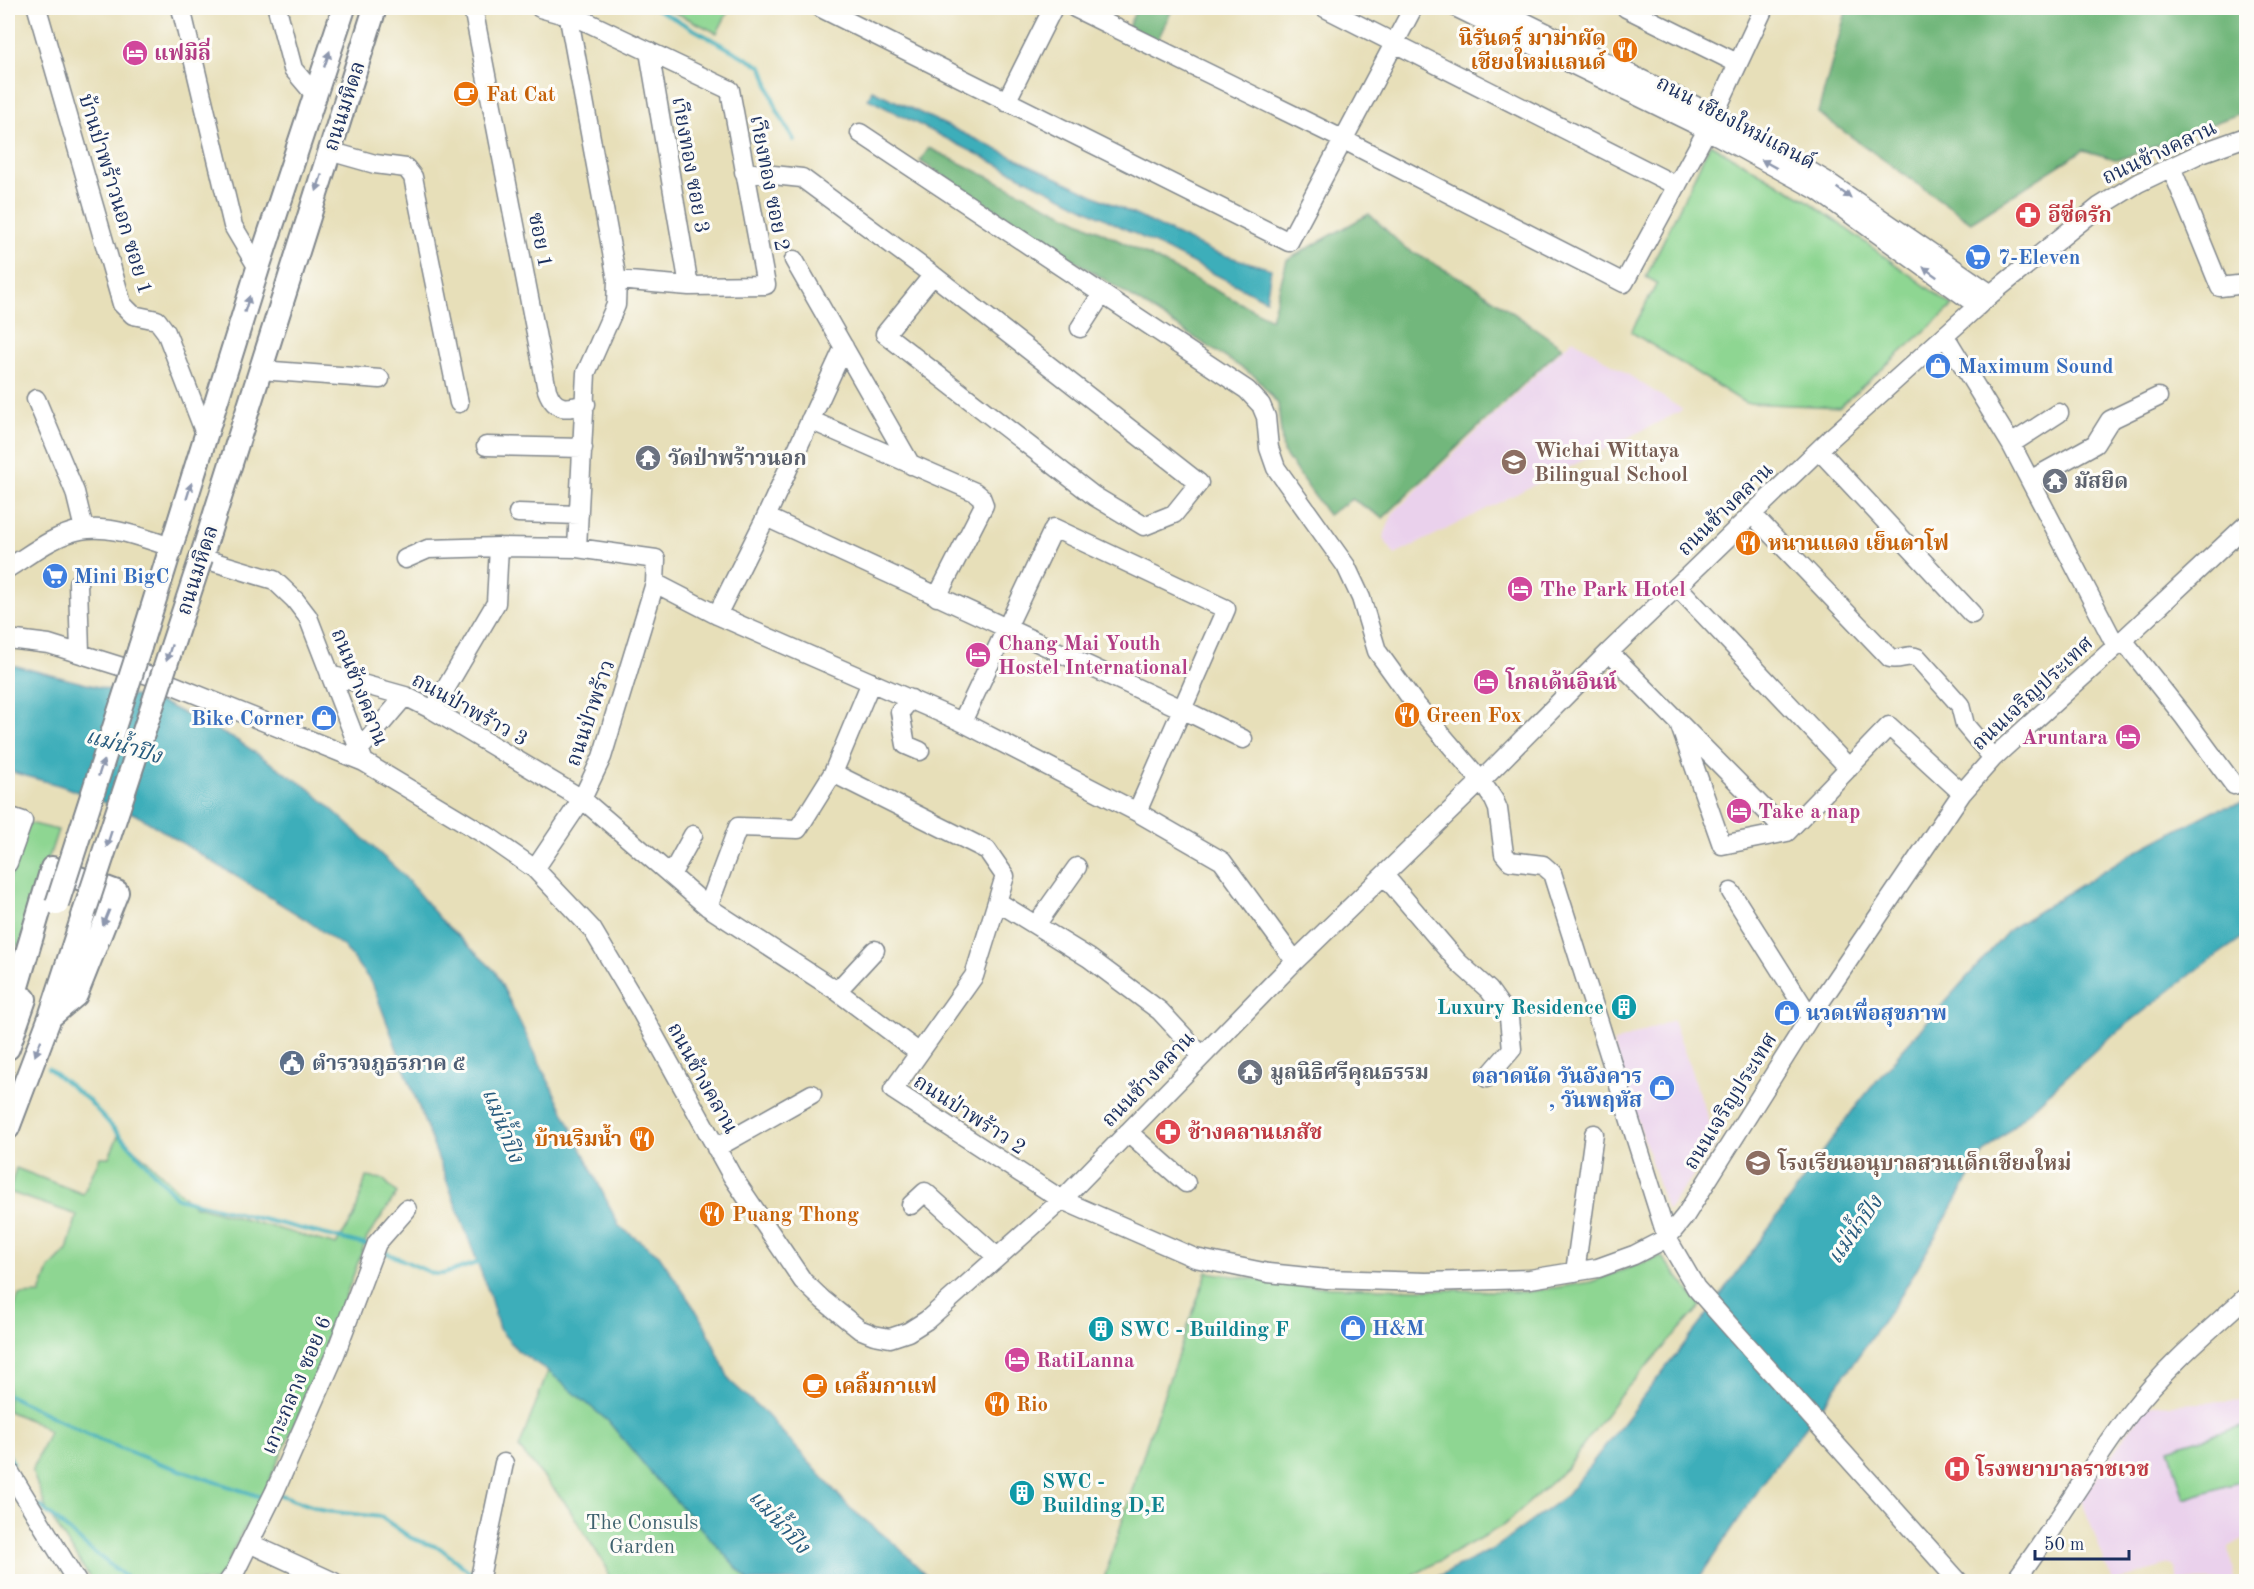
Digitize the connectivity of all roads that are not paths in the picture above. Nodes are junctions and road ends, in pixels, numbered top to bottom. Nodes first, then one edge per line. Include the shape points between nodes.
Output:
1 (38, 8) edge
2 (181, 8) edge
3 (277, 8) edge
4 (344, 8) edge
5 (375, 8) edge
6 (473, 8) edge
7 (540, 8) edge
8 (821, 8) edge
9 (1053, 8) edge
10 (1075, 8) edge
11 (1325, 8) edge
12 (1413, 8) edge
13 (1457, 8) edge
14 (1496, 8) edge
15 (1626, 8) edge
16 (1764, 8) edge
17 (565, 10) edge
18 (1395, 42) junction
19 (649, 51) junction
20 (1737, 63) junction
21 (315, 94) junction
22 (1006, 102) junction
23 (1711, 122) junction
24 (860, 133) dead end
25 (2247, 137) edge
26 (1344, 140) junction
27 (329, 151) junction
28 (2171, 167) junction
29 (744, 172) junction
30 (1677, 186) junction
31 (794, 260) dead end
32 (258, 268) junction
33 (933, 274) junction
34 (617, 280) junction
35 (2247, 284) edge
36 (689, 286) junction
37 (1102, 294) junction
38 (1984, 300) junction
39 (1080, 328) dead end
40 (1945, 336) junction
41 (844, 347) junction
42 (260, 370) junction
43 (380, 379) dead end
44 (2158, 397) dead end
45 (36, 399) dead end
46 (459, 403) dead end
47 (586, 404) junction
48 (2059, 413) dead end
49 (810, 420) junction
50 (206, 436) junction
51 (2011, 444) junction
52 (486, 446) dead end
53 (583, 448) junction
54 (1819, 450) junction
55 (912, 465) junction
56 (2030, 480) junction
57 (518, 513) dead end
58 (1752, 514) junction
59 (579, 515) junction
60 (766, 517) junction
61 (2246, 528) edge
62 (84, 529) junction
63 (172, 547) junction
64 (499, 547) junction
65 (577, 548) junction
66 (201, 558) junction
67 (405, 558) dead end
68 (8, 568) edge
69 (78, 583) dead end
70 (655, 583) junction
71 (1677, 586) junction
72 (937, 597) junction
73 (1972, 614) dead end
74 (717, 615) junction
75 (1006, 629) junction
76 (8, 639) edge
77 (2120, 643) junction
78 (1609, 652) junction
79 (80, 653) junction
80 (330, 675) junction
81 (871, 682) junction
82 (405, 696) junction
83 (911, 699) junction
84 (1182, 709) junction
85 (433, 710) junction
86 (962, 722) junction
87 (1679, 723) junction
88 (1243, 739) dead end
89 (920, 751) dead end
90 (362, 756) junction
91 (1993, 758) junction
92 (1849, 768) junction
93 (833, 773) junction
94 (1481, 781) junction
95 (2234, 785) dead end
96 (1962, 793) junction
97 (582, 799) junction
98 (1137, 812) junction
99 (8, 816) edge
100 (1787, 832) junction
101 (693, 835) dead end
102 (8, 863) edge
103 (1077, 867) dead end
104 (535, 869) junction
105 (671, 875) junction
106 (1384, 875) junction
107 (1731, 892) dead end
108 (998, 902) junction
109 (708, 907) junction
110 (1036, 925) junction
111 (875, 950) dead end
112 (1294, 961) junction
113 (837, 991) junction
114 (14, 993) edge
115 (50, 1017) junction
116 (1810, 1017) junction
117 (8, 1048) edge
118 (918, 1052) junction
119 (1201, 1055) junction
120 (1487, 1078) dead end
121 (812, 1094) dead end
122 (8, 1128) edge
123 (1128, 1132) junction
124 (1594, 1134) dead end
125 (716, 1148) junction
126 (1186, 1183) dead end
127 (1062, 1200) junction
128 (911, 1205) dead end
129 (407, 1209) dead end
130 (1667, 1238) junction
131 (997, 1257) junction
132 (1575, 1272) junction
133 (2247, 1297) edge
134 (504, 1463) dead end
135 (8, 1469) edge
136 (249, 1543) junction
137 (480, 1579) edge
138 (77, 1581) edge
139 (228, 1581) edge
140 (334, 1581) edge
141 (1959, 1581) edge
142 (2014, 1581) edge

1 - 50 street, บ้านป่าพร้าวนอก ซอย 1 via 122,304 133,315 157,320 166,332
2 - 32 street via 233,226
3 - 21 street via 293,69
21 -> 4 main road, ถนนมหิดล
5 - 27 main road, ถนนมหิดล
6 - 47 street, ซอย 1 via 547,390 557,405 569,409
7 - 17 street via 561,14
8 - 22 street
9 - 22 street
10 - 26 street
11 - 18 street
12 - 18 street
13 - 23 street, ถนน เชียงใหม่แลนด์
14 - 23 street, ถนน เชียงใหม่แลนด์
15 - 20 street
16 - 20 street
17 - 19 street
17 - 34 street
18 - 26 street
18 - 30 street
19 - 29 street, เาียงทอง ซอย 2 via 730,90
19 - 36 street, เาียงทอง ซอย 3
20 - 23 street
21 - 32 main road, ถนนมหิดล
22 - 26 street via 1289,242
23 - 30 street
23 - 38 street, ถนน เชียงใหม่แลนด์ via 1825,180
24 - 37 street
25 - 28 street, ถนนช้างคลาน
26 - 30 street via 1624,283
27 -> 42 main road, ถนนมหิดล
27 - 46 street via 406,168 413,177
28 - 35 street via 2220,287
28 - 38 street, ถนนช้างคลาน via 2099,207
29 - 33 street via 802,178
29 - 36 street, เาียงทอง ซอย 2 via 766,285
31 - 41 street
50 -> 32 main road, ถนนมหิดล
33 - 33 street via 1199,483 1174,514 1144,526 1094,496 885,334
34 - 36 street
34 - 47 street via 616,304 586,373
37 - 39 street
37 - 94 street via 1247,390 1261,405 1272,460 1346,566 1361,598 1377,651 1413,701
38 - 40 street, ถนนช้างคลาน
40 - 51 street
40 - 54 street, ถนนช้างคลาน
41 - 49 street
41 - 55 street
42 - 43 street
42 - 66 main road, ถนนมหิดล
44 - 56 street via 2110,420 2095,444
45 - 62 street via 75,492
47 - 53 street
48 - 51 street
49 - 55 street
49 - 60 street
63 -> 50 main road, ถนนมหิดล
51 - 56 street
52 - 53 street
53 - 59 street
54 - 58 street, ถนนช้างคลาน
54 - 73 street
55 - 72 street via 975,492 984,505
56 - 77 street
57 - 59 street
58 - 71 street, ถนนช้างคลาน
58 - 91 street via 1890,658 1918,658 1960,705 1966,729
59 - 65 street
60 - 72 street
60 - 74 street
61 - 77 street, ถนนเจริญประเทศ
62 - 63 street via 110,530
62 - 68 street via 50,542
114 -> 63 main road, ถนนมหิดล, bridge via 57,904
64 - 65 street
64 - 67 street via 428,549
64 - 85 street via 496,603
65 - 70 street, ถนนป่าพร้าว via 656,559
66 - 80 street, ถนนช้างคลาน via 274,580 308,617
66 -> 115 main road, ถนนมหิดล, bridge
69 - 79 street
70 - 74 street
70 - 97 street, ถนนป่าพร้าว via 602,757
71 - 78 street, ถนนช้างคลาน
71 - 92 street
72 - 75 street
74 - 81 street
75 - 84 street
75 - 84 street via 1054,528 1226,609
75 - 86 street
76 - 79 street
77 - 91 street, ถนนเจริญประเทศ
77 - 95 street via 2184,717
78 - 87 street
78 - 94 street, ถนนช้างคลาน
79 - 90 street via 152,676
80 - 82 street, ถนนป่าพร้าว 3
80 - 90 street, ถนนช้างคลาน
81 - 83 street
81 - 93 street
82 - 85 street, ถนนป่าพร้าว 3
82 - 90 street
83 - 86 street
83 - 89 street via 900,712 901,724 906,745
84 - 88 street
84 - 98 street
85 - 97 street, ถนนป่าพร้าว 3
86 - 98 street
87 - 100 street
87 - 100 street via 1722,845
90 - 104 street, ถนนช้างคลาน
91 - 96 street, ถนนเจริญประเทศ
92 - 96 street via 1889,726
92 - 100 street
93 - 108 street via 987,850 1005,876
93 - 109 street via 798,829 738,827
94 - 106 street, ถนนช้างคลาน
94 - 130 street via 1498,809 1507,858 1543,865 1552,873
96 - 116 street, ถนนเจริญประเทศ
97 - 104 street, ถนนป่าพร้าว
97 - 105 street, ถนนป่าพร้าว 3
98 - 112 street via 1222,861
99 - 102 street via 23,820
101 - 105 street
103 - 110 street
104 - 125 street, ถนนช้างคลาน via 592,929
105 - 109 street, ถนนป่าพร้าว 3
106 - 112 street, ถนนช้างคลาน
106 - 120 street via 1458,962 1490,990 1509,1018 1512,1049
107 - 116 street
108 - 110 street
108 - 118 street via 974,976
109 - 113 street, ถนนป่าพร้าว 3
110 - 119 street via 1089,958 1160,1011
111 - 113 street
112 - 119 street, ถนนช้างคลาน
113 - 118 street, ถนนป่าพร้าว 3
114 -> 115 main road via 52,868 117,892 76,995
114 - 117 main road, ถนนมหิดล
115 -> 122 main road, ถนนมหิดล
116 - 130 street, ถนนเจริญประเทศ via 1685,1216
118 - 127 street, ถนนป่าพร้าว 2 via 892,1090
119 - 123 street, ถนนช้างคลาน
121 - 125 street
123 - 126 street
123 - 127 street, ถนนช้างคลาน
124 - 132 street
125 - 131 street, ถนนช้างคลาน via 803,1281 859,1329 874,1335 890,1338 927,1320
127 - 131 street, ถนนช้างคลาน
127 - 132 street, ถนนเจริญประเทศ via 1195,1258 1268,1273 1426,1282 1530,1279
128 - 131 street via 925,1192
129 - 136 street, เกาะกลาง ซอย 6 via 375,1250 334,1357
130 - 132 street, ถนนเจริญประเทศ via 1634,1255
130 - 141 street via 1696,1288
133 - 142 street via 2183,1353 2144,1396
134 - 137 street
135 - 138 street
136 - 139 street, เกาะกลาง ซอย 6
136 - 140 street

